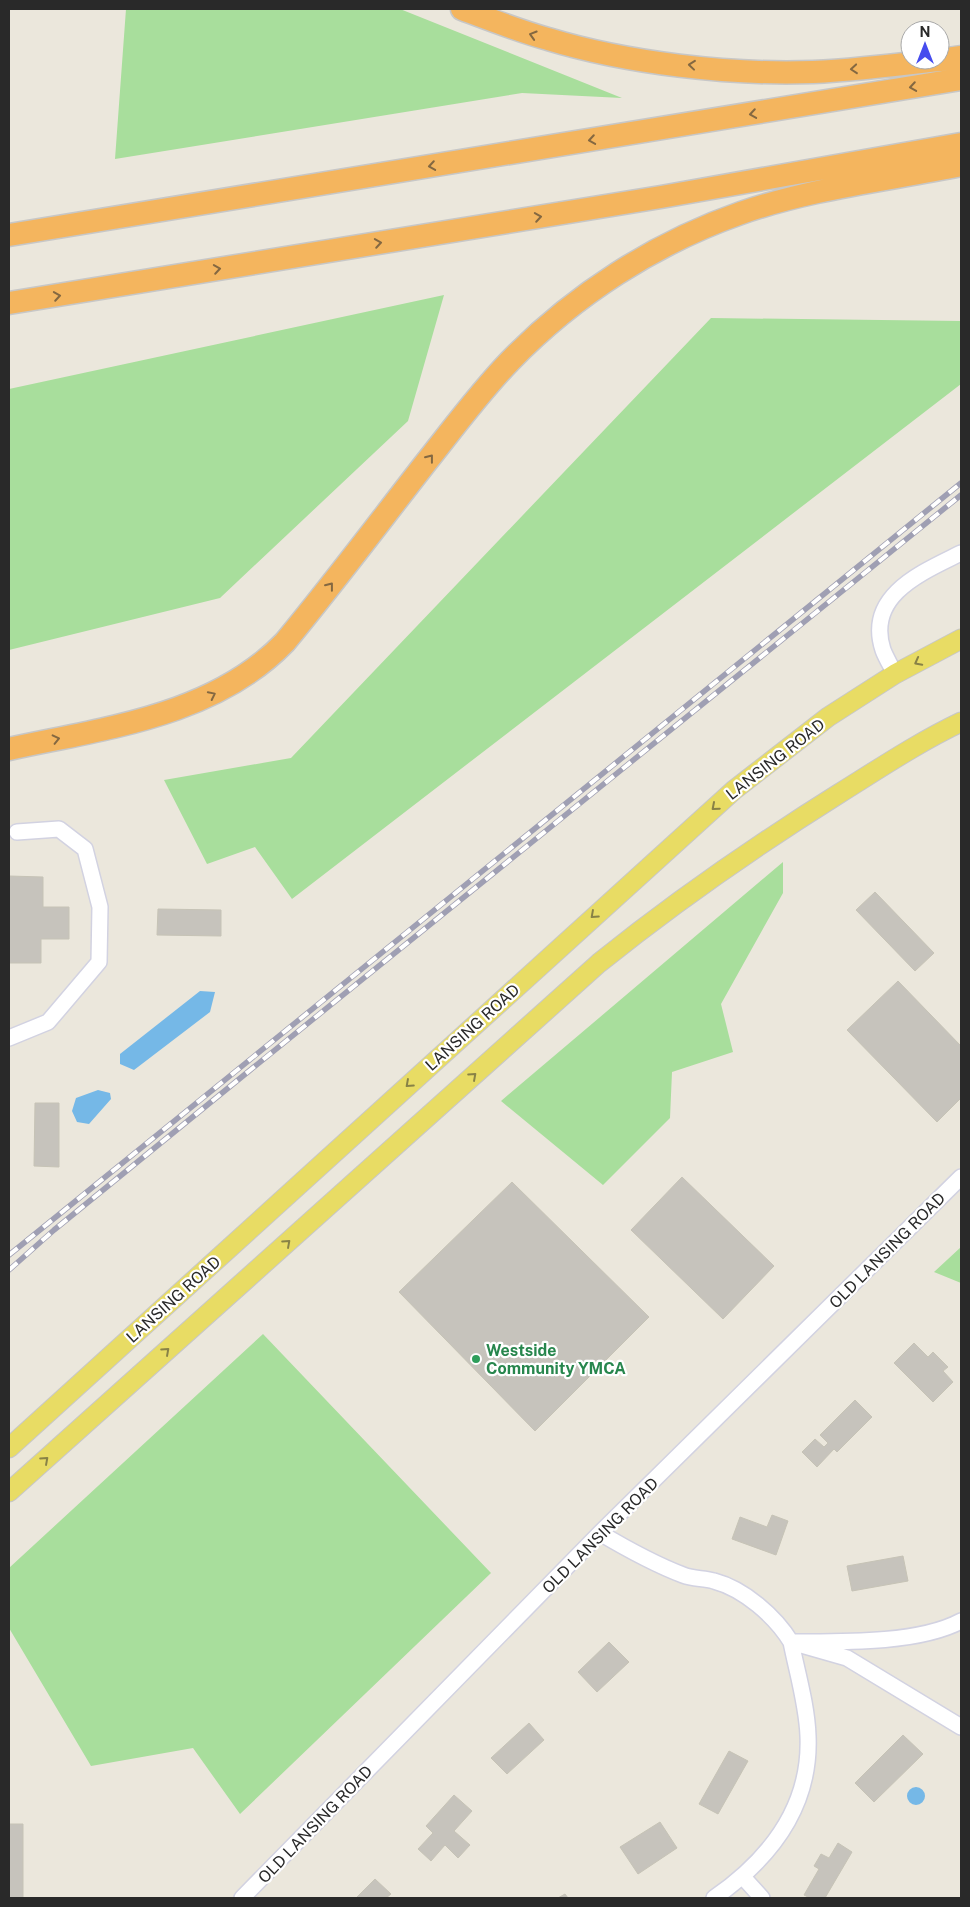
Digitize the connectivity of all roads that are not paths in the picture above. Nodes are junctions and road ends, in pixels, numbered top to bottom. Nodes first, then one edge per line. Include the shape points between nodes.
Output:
1 (462, 9) edge
2 (900, 64) edge
3 (961, 79) edge
4 (961, 144) edge
5 (961, 165) edge
6 (9, 235) edge
7 (9, 303) edge
8 (961, 553) edge
9 (961, 639) edge
10 (895, 674) junction
11 (961, 722) edge
12 (9, 749) edge
13 (17, 832) dead end
14 (9, 1038) edge
15 (961, 1177) edge
16 (9, 1448) edge
17 (9, 1492) edge
18 (600, 1534) junction
19 (961, 1621) edge
20 (791, 1642) junction
21 (961, 1727) edge
22 (743, 1877) junction
23 (242, 1898) edge
24 (714, 1898) edge
25 (762, 1898) edge

2 -> 1 highway via 811,72 688,65 566,44
3 -> 6 highway
7 -> 4 highway via 661,197
12 -> 5 highway via 181,708 222,690 263,664 300,624 509,361 566,310 639,259 723,220 767,204 804,194
8 - 10 street via 915,576 897,591 887,605 880,624 881,637 883,650
9 -> 10 main road, LANSING ROAD
10 -> 16 main road, LANSING ROAD via 793,743 699,820
17 -> 11 main road via 599,963 654,918 762,843 882,767
13 - 14 street via 60,829 85,849 100,907 99,962 48,1022
15 - 18 street, OLD LANSING ROAD
18 - 20 street via 648,1561 686,1576 715,1581 741,1594 781,1626
18 - 23 street, OLD LANSING ROAD
19 - 20 street via 928,1633 852,1642
20 - 21 street via 847,1658
20 - 22 street via 808,1734 805,1775 796,1806 779,1838
22 - 24 street
22 - 25 street

